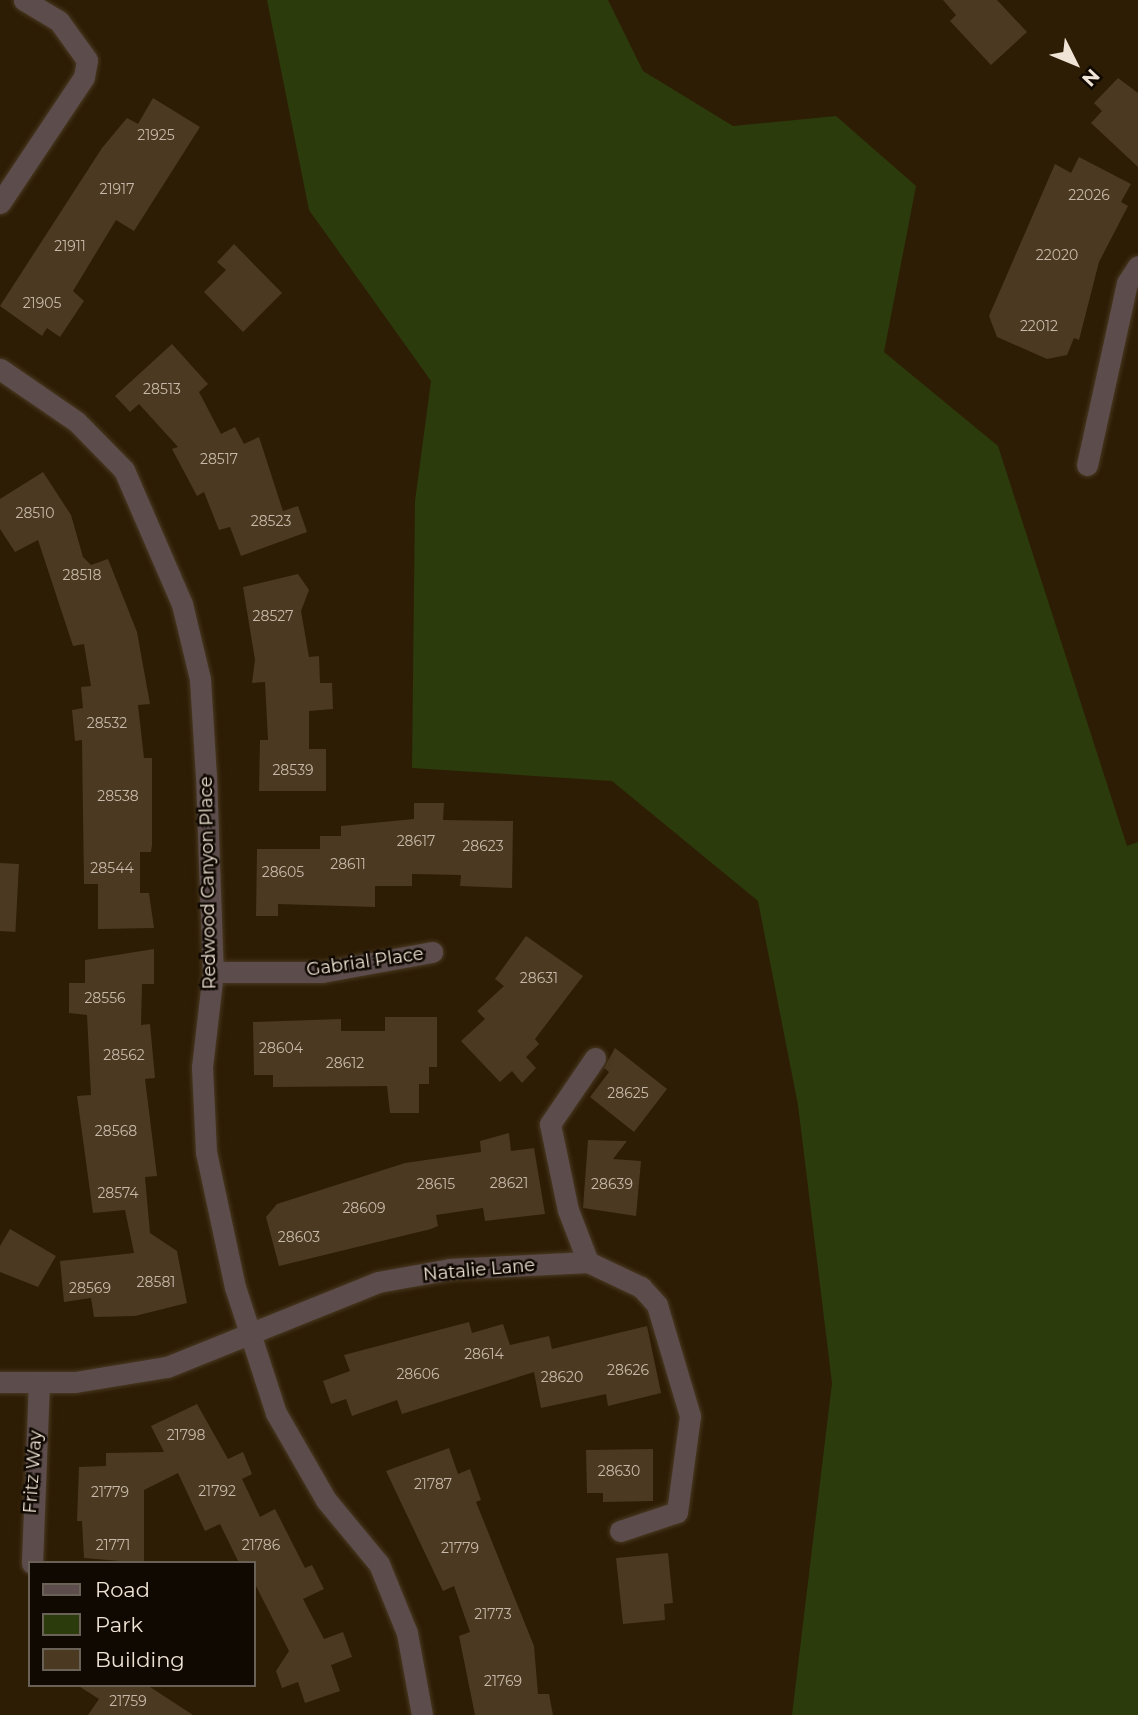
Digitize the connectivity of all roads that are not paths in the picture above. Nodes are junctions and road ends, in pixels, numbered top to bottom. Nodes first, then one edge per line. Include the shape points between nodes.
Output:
1 (24, 0) edge
2 (0, 202) edge
3 (1138, 266) edge
4 (0, 369) edge
5 (1087, 465) dead end
6 (432, 952) dead end
7 (213, 972) junction
8 (595, 1058) dead end
9 (589, 1262) junction
10 (254, 1331) junction
11 (0, 1382) edge
12 (39, 1382) junction
13 (620, 1531) dead end
14 (32, 1561) edge
15 (422, 1715) edge

1 - 2 street via 59,21 87,60 84,77
3 - 5 street via 1127,283
4 - 7 street, Redwood Canyon Place via 77,422 124,470 182,604 200,679
6 - 7 street, Gabrial Place via 322,972
7 - 10 street, Redwood Canyon Place via 202,1068 206,1152 235,1287
8 - 9 street via 550,1124 568,1210
9 - 10 street, Natalie Lane via 450,1269 378,1282
9 - 13 street via 652,1296 690,1416 677,1512
10 - 12 street, Natalie Lane via 167,1367
10 - 15 street, Redwood Canyon Place via 276,1413 326,1500 379,1564 407,1633
11 - 12 street, Natalie Lane
12 - 14 street, Fritz Way

